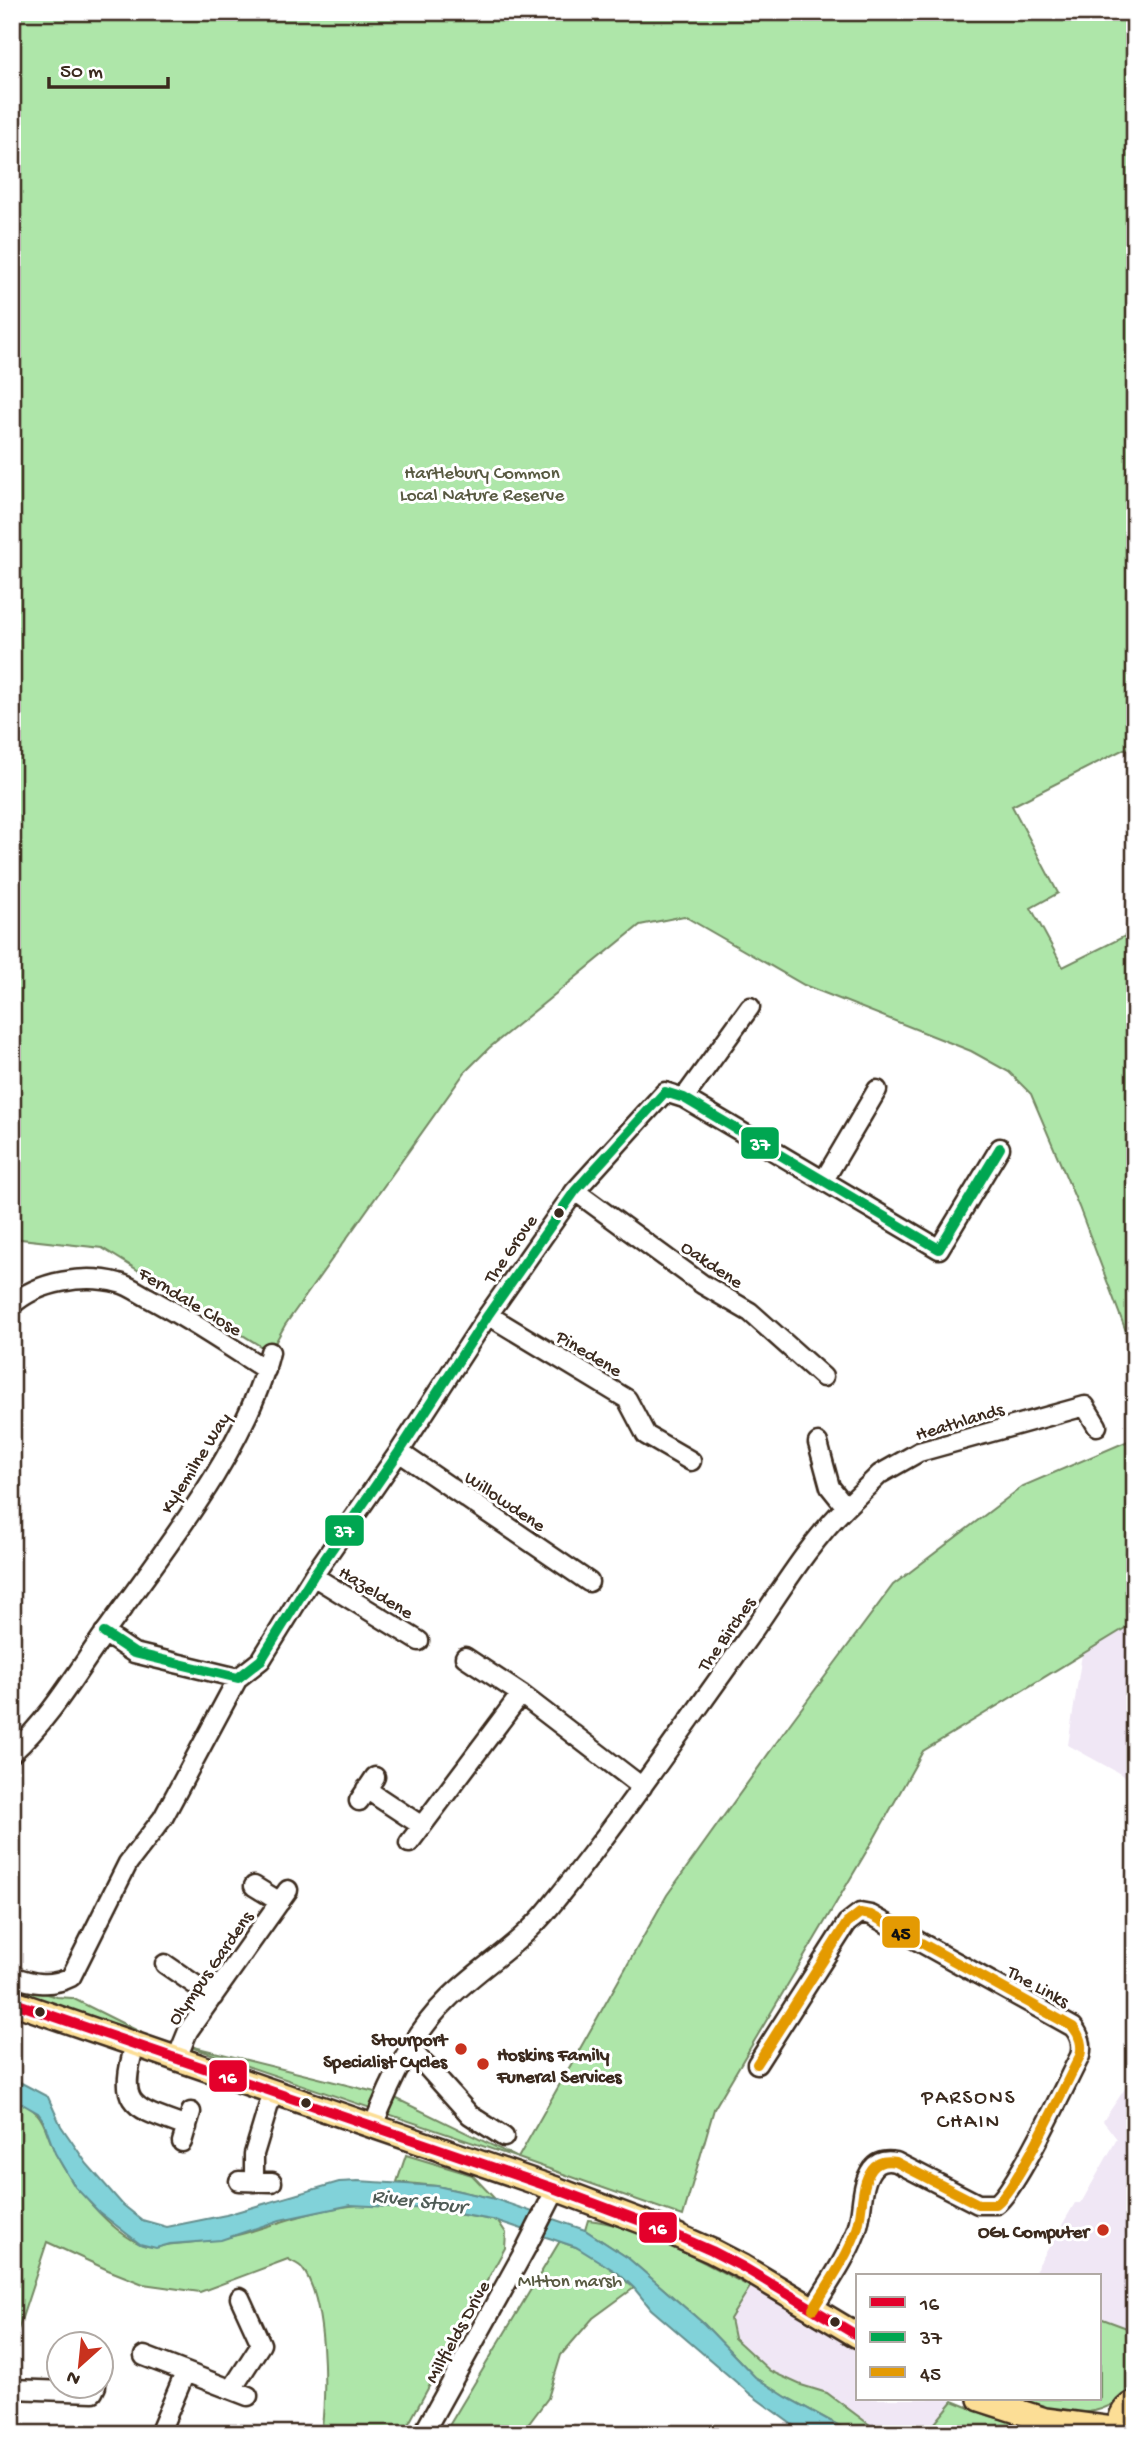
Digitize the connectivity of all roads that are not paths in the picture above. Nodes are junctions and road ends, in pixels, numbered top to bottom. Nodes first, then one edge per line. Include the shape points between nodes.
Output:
1 (750, 1007) dead end
2 (877, 1090) dead end
3 (684, 1098) junction
4 (1000, 1149) dead end
5 (824, 1180) junction
6 (575, 1191) junction
7 (12, 1305) edge
8 (488, 1314) junction
9 (270, 1352) dead end
10 (265, 1370) junction
11 (823, 1377) dead end
12 (1097, 1426) dead end
13 (818, 1443) dead end
14 (399, 1452) junction
15 (691, 1461) dead end
16 (846, 1507) junction
17 (313, 1576) junction
18 (589, 1582) dead end
19 (104, 1633) junction
20 (419, 1641) dead end
21 (465, 1657) dead end
22 (238, 1678) junction
23 (521, 1694) junction
24 (12, 1753) edge
25 (642, 1787) junction
26 (367, 1789) dead end
27 (422, 1826) junction
28 (409, 1843) dead end
29 (254, 1886) dead end
30 (165, 1964) dead end
31 (12, 1976) edge
32 (213, 1997) junction
33 (12, 2002) edge
34 (135, 2044) junction
35 (410, 2048) junction
36 (177, 2058) junction
37 (757, 2064) dead end
38 (273, 2091) junction
39 (373, 2126) junction
40 (187, 2127) dead end
41 (504, 2137) dead end
42 (255, 2182) dead end
43 (552, 2197) junction
44 (240, 2298) dead end
45 (813, 2309) junction
46 (856, 2335) edge
47 (144, 2356) dead end
48 (185, 2373) junction
49 (12, 2389) edge
50 (46, 2390) edge
51 (983, 2400) edge
52 (1135, 2402) edge
53 (1120, 2432) edge
54 (159, 2434) edge
55 (423, 2434) edge

1 - 3 street
2 - 5 street
3 - 5 street
3 - 6 street, The Grove via 665,1092
4 - 5 street via 939,1249
6 - 8 street, The Grove
6 - 11 street, Oakdene via 702,1284 750,1312
7 - 10 street, Ferndale Close via 38,1289 67,1281 120,1283 179,1314
8 - 14 street, The Grove
8 - 15 street, Pinedene via 627,1399 646,1435
9 - 10 street, Kylemilne Way
10 - 19 street, Kylemilne Way via 247,1417 212,1478
12 - 16 street, Heathlands via 1085,1406 919,1452 880,1474
13 - 16 street via 830,1487
14 - 17 street, The Grove
14 - 18 street, Willowdene
16 - 25 street, The Birches
17 - 20 street, Hazeldene
17 - 22 street, The Grove via 261,1660
19 - 22 street via 134,1653
19 - 24 street, Kylemilne Way via 48,1714
21 - 23 street
22 - 31 street via 163,1818 128,1863 71,1977 57,1984
23 - 25 street
23 - 27 street
25 - 35 street, The Birches via 549,1909 518,1942 448,1998
26 - 27 street
27 - 28 street
29 - 32 street, Olympus Gardens via 284,1896
30 - 32 street
32 - 36 street, Olympus Gardens via 188,2031
33 - 34 main road
34 - 36 main road
34 - 40 street via 128,2095 142,2110
35 - 39 street, The Birches
35 - 41 street via 470,2115
36 - 38 main road
37 - 45 street, The Links via 847,1923 860,1913 1073,2027 1082,2046 1018,2174 996,2204 978,2204 896,2162 874,2166 864,2188 855,2235
38 - 39 main road
38 - 42 street via 254,2154
39 - 43 main road
43 - 45 main road via 712,2251
43 - 55 street, Millfields Drive
44 - 48 street via 261,2344 240,2393
45 - 46 main road
47 - 48 street
48 - 54 street
49 - 50 street
51 - 53 main road via 1045,2420
52 - 53 main road via 1122,2412

